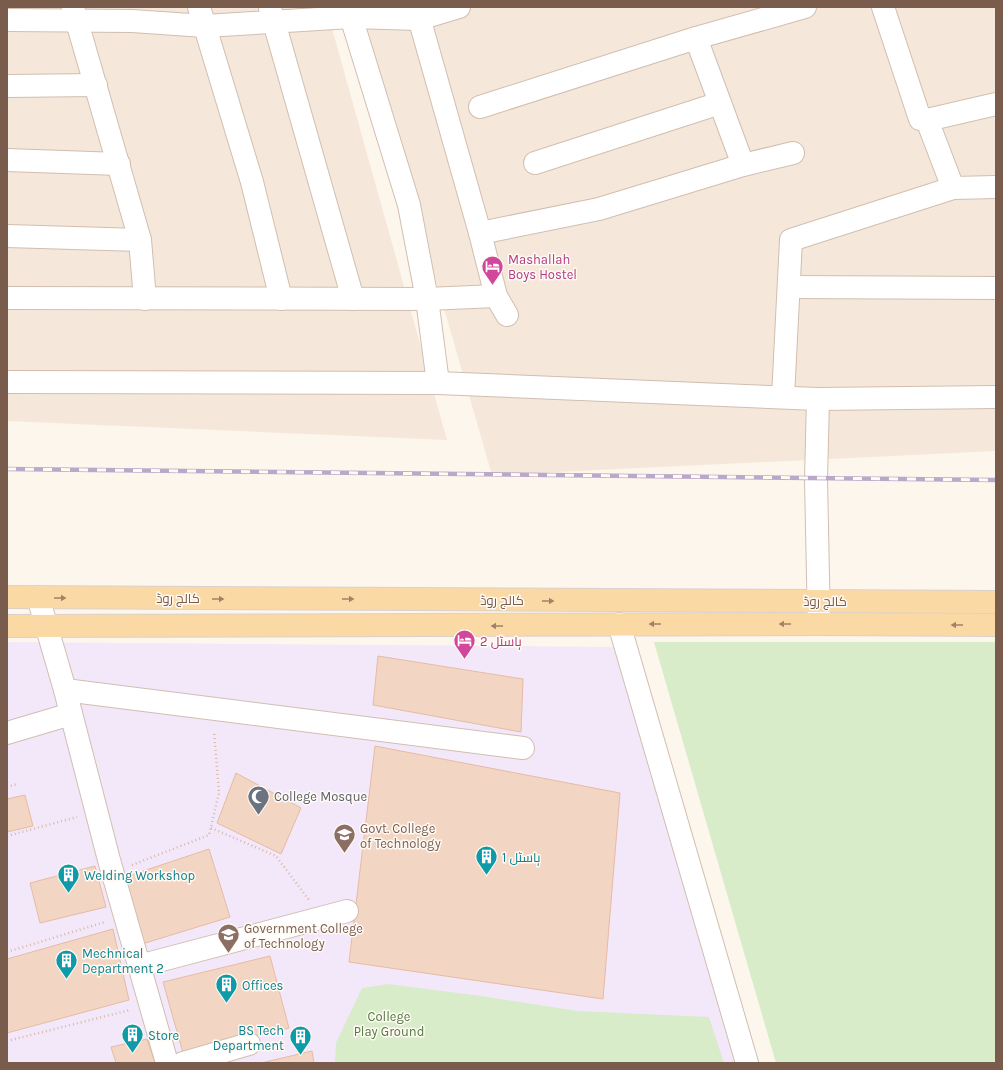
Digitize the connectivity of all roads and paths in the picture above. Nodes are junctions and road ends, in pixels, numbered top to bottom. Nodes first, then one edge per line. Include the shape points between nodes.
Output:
1 (459, 7) edge
2 (805, 7) edge
3 (883, 7) edge
4 (349, 12) edge
5 (418, 13) edge
6 (75, 14) edge
7 (130, 14) edge
8 (272, 14) edge
9 (202, 16) edge
10 (7, 20) edge
11 (696, 38) junction
12 (96, 85) junction
13 (7, 86) edge
14 (720, 103) junction
15 (996, 104) edge
16 (480, 107) dead end
17 (927, 120) junction
18 (793, 153) dead end
19 (7, 160) edge
20 (535, 163) dead end
21 (118, 164) junction
22 (743, 165) junction
23 (996, 187) edge
24 (953, 188) junction
25 (480, 233) junction
26 (7, 236) edge
27 (140, 240) junction
28 (789, 287) junction
29 (996, 288) edge
30 (7, 298) edge
31 (144, 299) junction
32 (281, 299) junction
33 (354, 299) junction
34 (427, 299) junction
35 (7, 382) edge
36 (438, 383) junction
37 (996, 397) edge
38 (783, 398) junction
39 (818, 398) junction
40 (7, 597) edge
41 (38, 597) junction
42 (817, 601) junction
43 (996, 602) edge
44 (619, 624) junction
45 (819, 624) junction
46 (996, 625) edge
47 (7, 626) edge
48 (46, 627) junction
49 (65, 690) junction
50 (212, 708) junction
51 (71, 714) junction
52 (7, 733) edge
53 (523, 748) dead end
54 (17, 784) dead end
55 (7, 787) edge
56 (96, 812) junction
57 (211, 828) junction
58 (7, 836) edge
59 (113, 873) junction
60 (347, 911) dead end
61 (125, 916) junction
62 (322, 918) junction
63 (7, 952) edge
64 (139, 966) junction
65 (150, 1005) junction
66 (7, 1041) edge
67 (249, 1044) dead end
68 (166, 1063) edge
69 (182, 1063) edge
70 (747, 1063) edge

1 - 5 street
2 - 11 street
3 - 17 street via 920,119
4 - 5 street
4 - 8 street
4 - 34 street via 409,204
5 - 25 street
6 - 7 street
6 - 10 street
6 - 12 street
7 - 9 street
8 - 9 street
8 - 33 street
9 - 32 street via 252,182
11 - 14 street
11 - 16 street
12 - 13 street
12 - 21 street
14 - 20 street
14 - 22 street
15 - 17 street
17 - 24 street
18 - 22 street
19 - 21 street
21 - 27 street
22 - 25 street via 599,209
23 - 24 street
24 - 28 street via 791,240
25 - 34 street via 501,306
26 - 27 street
27 - 31 street
28 - 29 street
28 - 38 street
30 - 31 street
31 - 32 street
32 - 33 street
33 - 34 street
34 - 36 street
35 - 36 street
36 - 38 street
37 - 39 street
38 - 39 street
39 - 42 street
40 - 41 main road, کالج روڈ
41 -> 42 main road, کالج روڈ
41 - 48 street
42 - 43 main road, کالج روڈ
42 - 45 street
45 -> 44 main road, کالج روڈ
44 -> 48 main road, کالج روڈ
44 - 70 street
46 -> 45 main road, کالج روڈ
47 - 48 main road, کالج روڈ
48 - 49 street
49 - 50 street
49 - 51 street
50 - 53 street
50 - 57 path via 219,793
51 - 52 street
51 - 56 street
54 - 55 path
56 - 58 path
56 - 59 street
57 - 59 path via 209,835
57 - 62 path via 276,856
59 - 61 street
60 - 62 street
61 - 63 path
61 - 64 street
62 - 64 street
64 - 65 street
65 - 66 path
65 - 68 street
67 - 69 street

